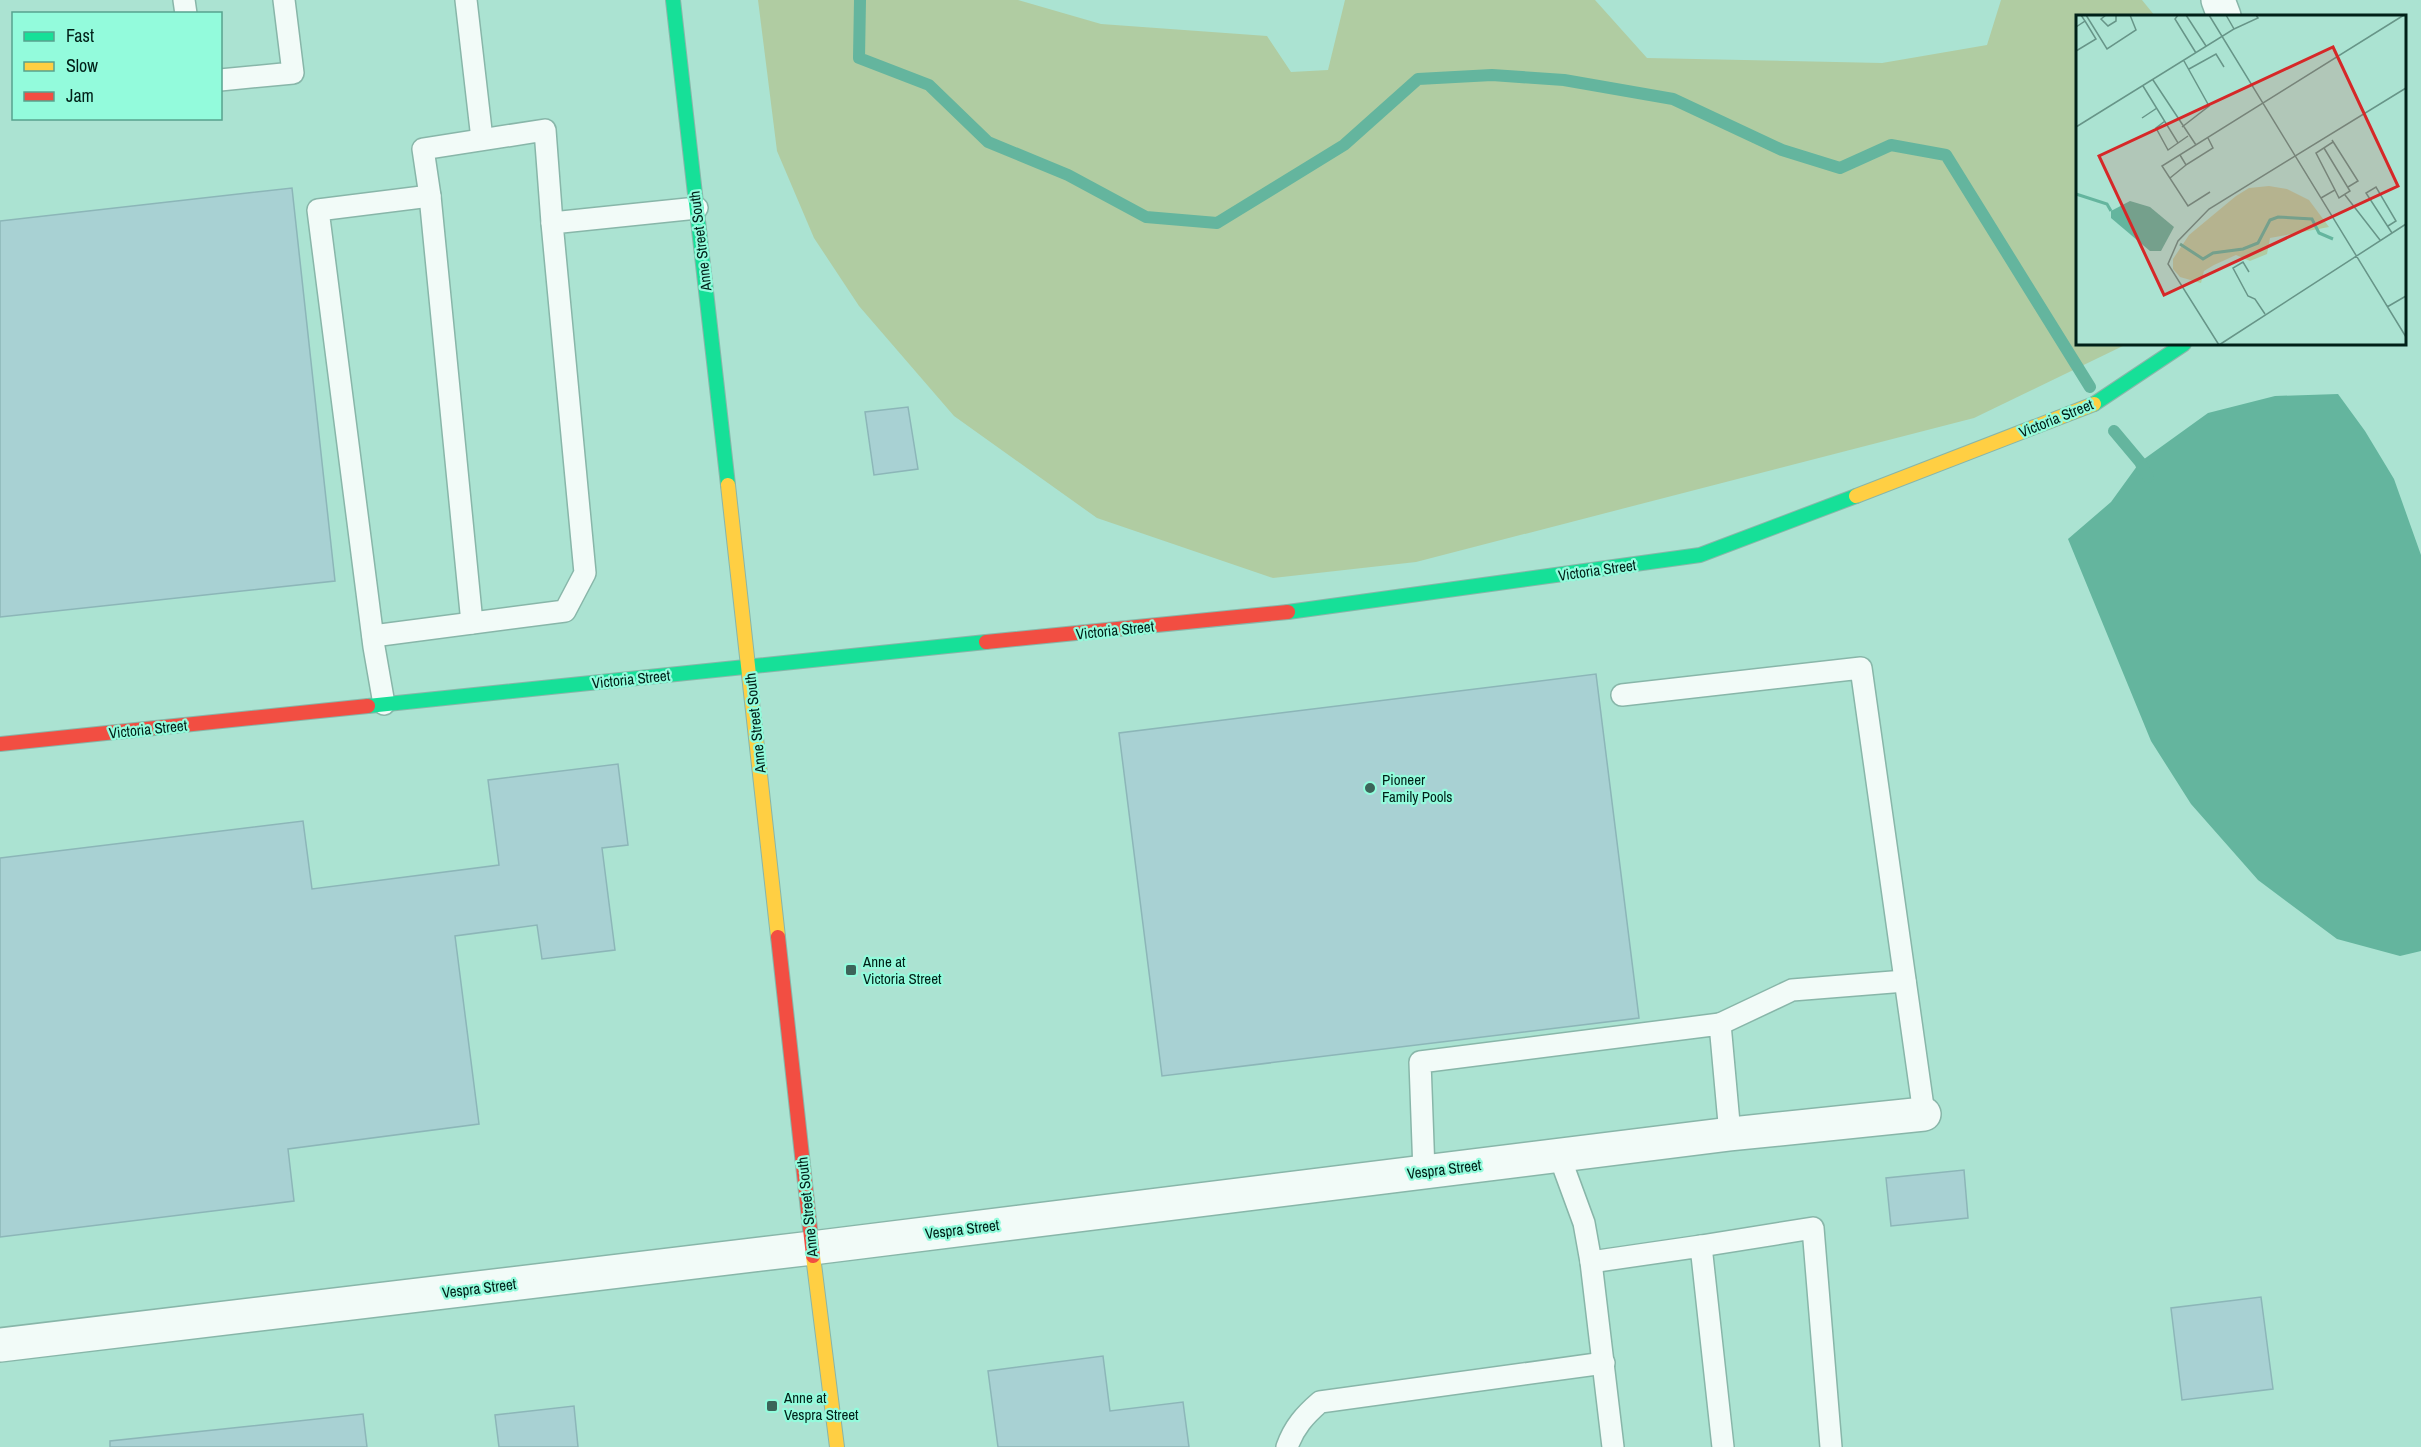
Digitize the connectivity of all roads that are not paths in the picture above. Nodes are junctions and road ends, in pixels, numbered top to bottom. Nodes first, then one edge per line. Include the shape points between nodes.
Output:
1 (284, 0) edge
2 (466, 0) edge
3 (673, 0) edge
4 (2218, 0) edge
5 (2224, 15) edge
6 (222, 80) edge
7 (482, 139) junction
8 (430, 196) junction
9 (697, 208) junction
10 (552, 223) junction
11 (2182, 345) edge
12 (472, 623) junction
13 (373, 636) junction
14 (749, 666) junction
15 (1622, 694) dead end
16 (384, 704) junction
17 (0, 744) edge
18 (1905, 981) junction
19 (1719, 1024) junction
20 (1924, 1113) joint
21 (1730, 1134) junction
22 (1559, 1155) junction
23 (1424, 1172) junction
24 (1701, 1246) junction
25 (812, 1248) junction
26 (1591, 1262) junction
27 (0, 1345) edge
28 (1604, 1363) junction
29 (837, 1447) edge
30 (1287, 1447) edge
31 (1613, 1447) edge
32 (1723, 1447) edge
33 (1831, 1447) edge

1 - 6 lane via 293,73
2 - 7 lane
3 - 9 street, Anne Street South
4 - 5 street
7 - 8 lane via 423,149
7 - 10 lane via 544,130
8 - 12 lane
8 - 13 lane via 318,210
9 - 10 lane
9 - 14 street, Anne Street South
10 - 12 lane via 585,573 565,611
11 - 14 street, Victoria Street via 2089,406 1700,555 1293,612
12 - 13 lane
13 - 16 lane
14 - 16 street, Victoria Street
14 - 25 street, Anne Street South
15 - 18 lane via 1861,668
16 - 17 street, Victoria Street
18 - 19 lane via 1792,990
18 - 20 lane
19 - 21 lane
19 - 23 lane via 1420,1062
20 - 21 street, Vespra Street
21 - 22 street, Vespra Street
22 - 23 street, Vespra Street
22 - 26 lane via 1584,1223
23 - 25 street, Vespra Street
24 - 26 lane
24 - 32 lane
24 - 33 lane via 1813,1228
25 - 27 street, Vespra Street
25 - 29 street, Anne Street South
26 - 28 lane
28 - 30 lane via 1320,1402 1304,1416
28 - 31 lane

